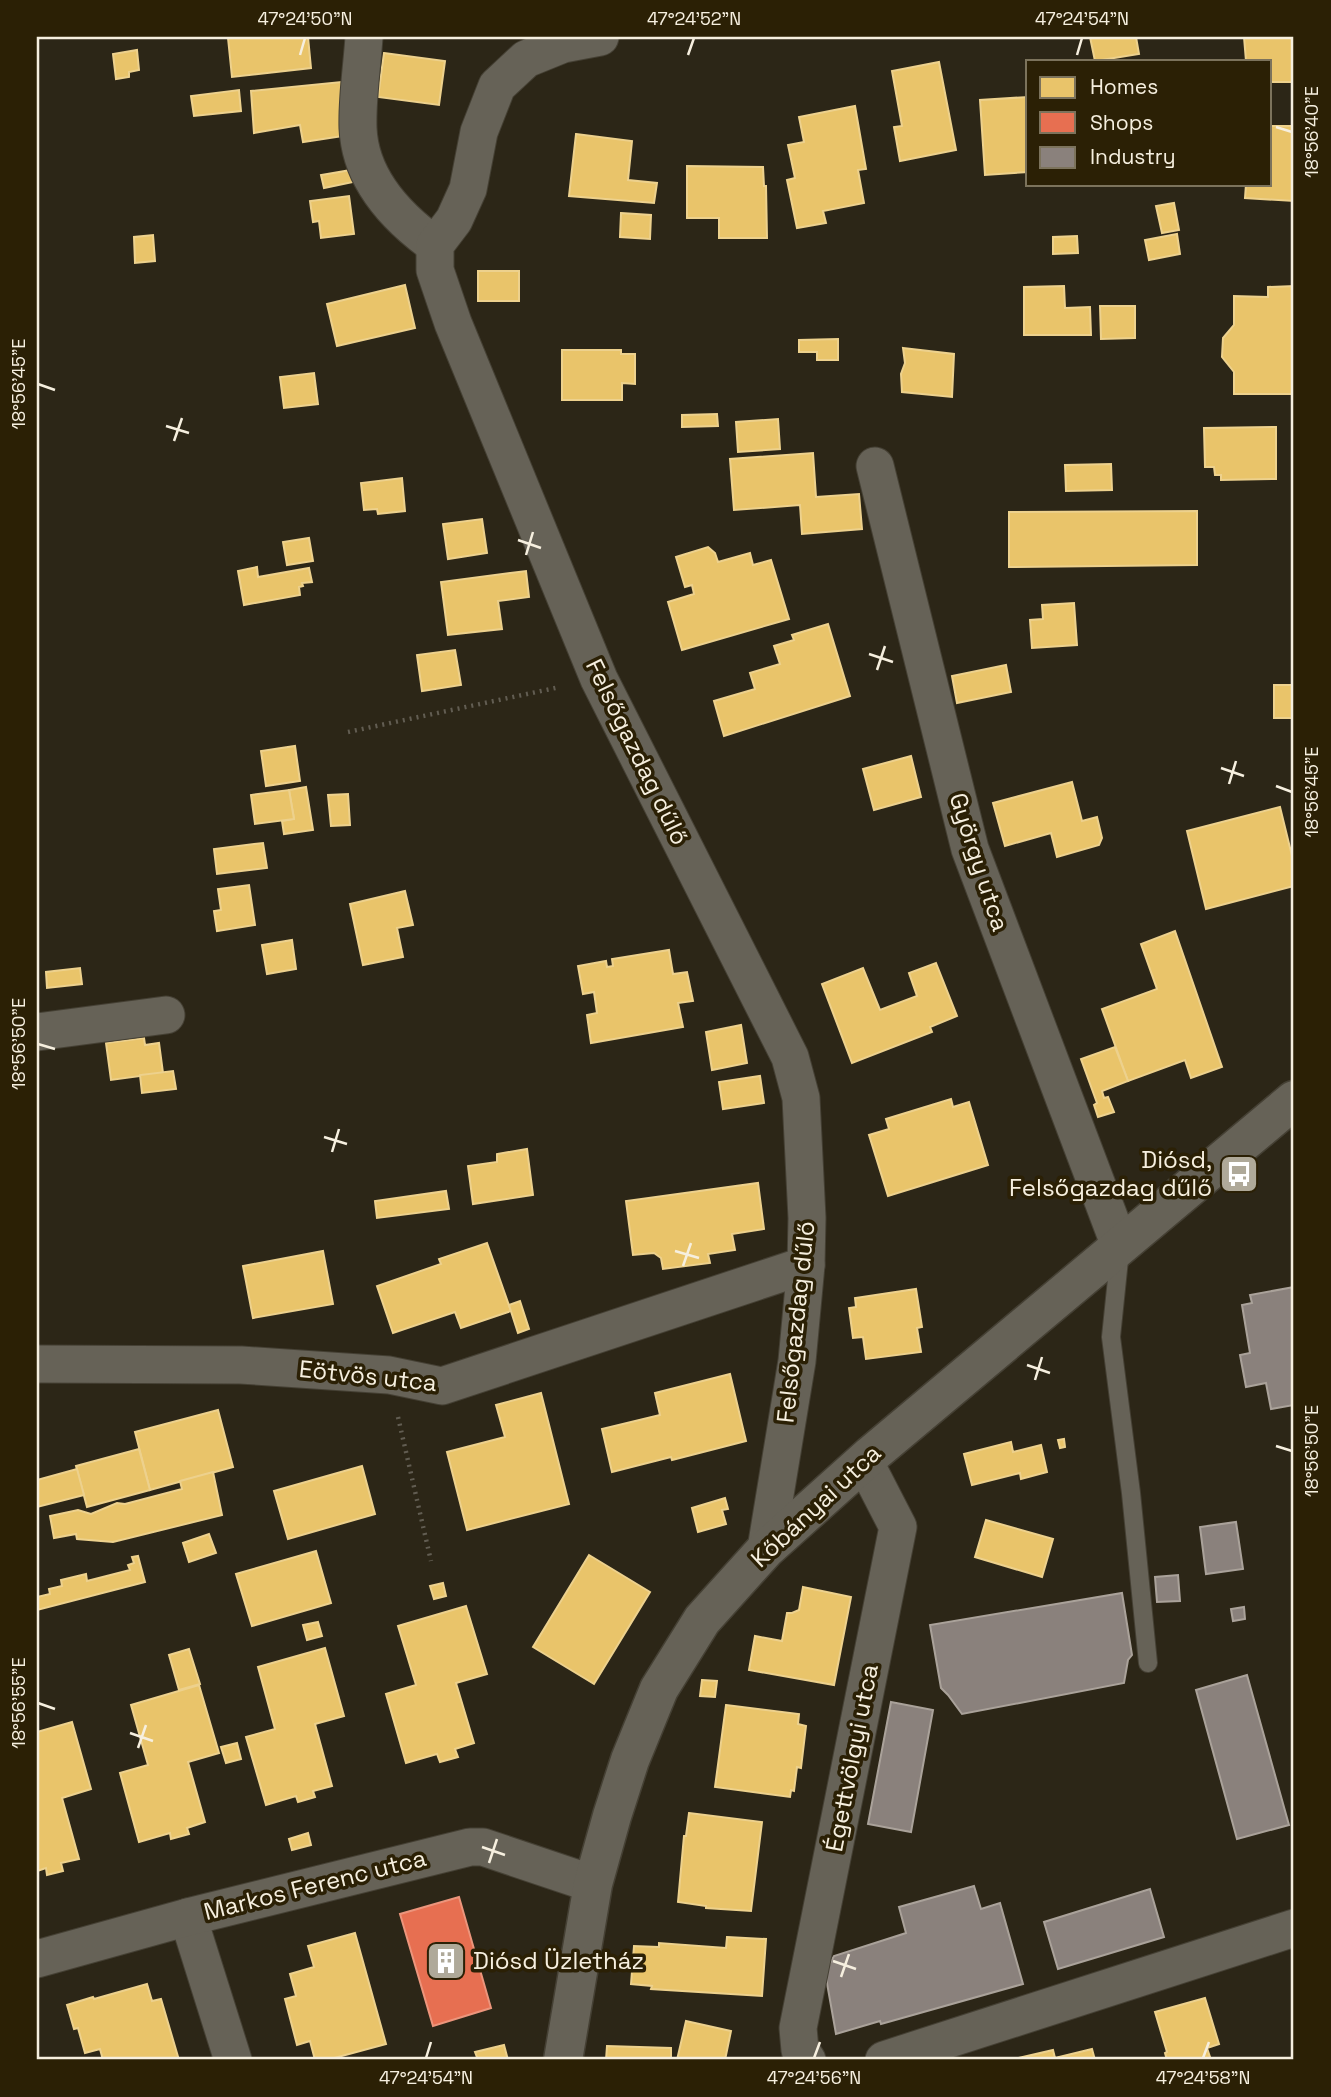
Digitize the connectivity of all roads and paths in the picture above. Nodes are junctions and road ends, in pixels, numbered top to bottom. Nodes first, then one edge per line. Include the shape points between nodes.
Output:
1 (364, 37) edge
2 (600, 37) edge
3 (435, 245) junction
4 (875, 466) dead end
5 (598, 679) junction
6 (348, 732) dead end
7 (166, 1015) dead end
8 (37, 1032) edge
9 (1294, 1100) edge
10 (1120, 1246) junction
11 (806, 1265) junction
12 (37, 1364) edge
13 (389, 1375) junction
14 (864, 1461) junction
15 (765, 1549) junction
16 (431, 1561) dead end
17 (1148, 1663) dead end
18 (593, 1884) junction
19 (188, 1917) junction
20 (1294, 1928) edge
21 (37, 1959) edge
22 (233, 2060) edge
23 (563, 2060) edge
24 (807, 2060) edge
25 (884, 2060) edge

1 - 3 street via 358,130 364,158 386,201
2 - 3 street via 563,44 526,59 497,86 480,132 468,189
3 - 5 street, Felsőgazdag dűlő via 435,270 443,296
4 - 10 street, György utca via 970,849
5 - 6 path
5 - 11 street, Felsőgazdag dűlő via 790,1056 802,1098
7 - 8 street
9 - 10 street, Kőbányai utca
10 - 14 street, Kőbányai utca
10 - 17 lane via 1111,1337
11 - 13 street, Eötvös utca via 442,1386
11 - 15 street, Felsőgazdag dűlő via 797,1361
12 - 13 street, Eötvös utca via 241,1365
13 - 16 path
14 - 15 street, Kőbányai utca
14 - 24 street, Égettvölgyi utca via 898,1527 797,2028 800,2050
15 - 18 street, Kőbányai utca via 702,1620 659,1689 630,1760
18 - 19 street, Markos Ferenc utca via 483,1847 470,1847
18 - 23 street, Kőbányai utca
19 - 21 street, Markos Ferenc utca
19 - 22 street
20 - 25 street

